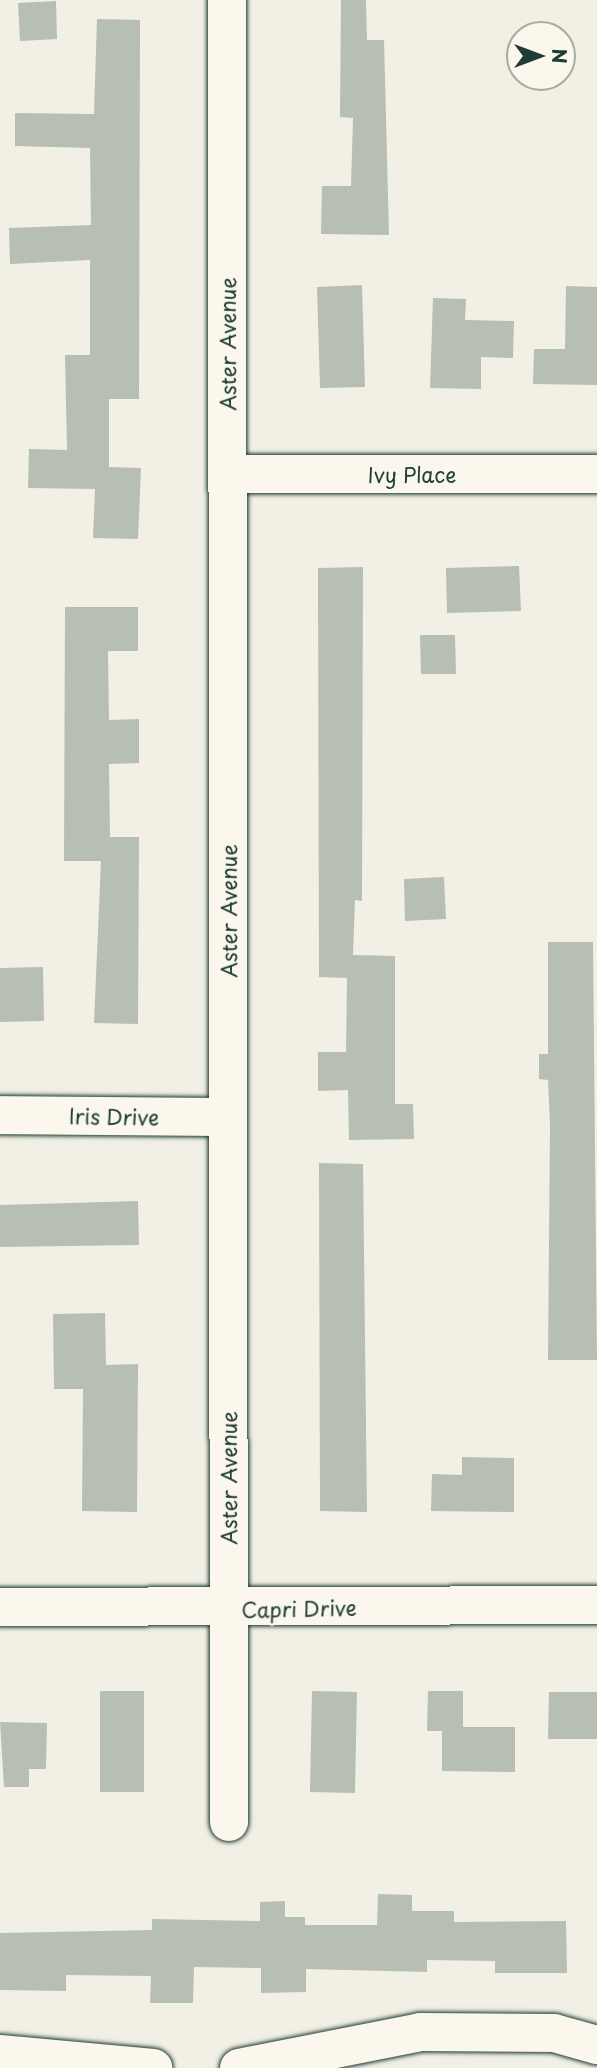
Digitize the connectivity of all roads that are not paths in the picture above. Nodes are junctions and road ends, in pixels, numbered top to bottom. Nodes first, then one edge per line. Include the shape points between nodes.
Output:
1 (227, 0) edge
2 (228, 474) junction
3 (597, 474) edge
4 (0, 1115) edge
5 (228, 1118) junction
6 (597, 1605) edge
7 (0, 1607) edge
8 (229, 1609) junction
9 (229, 1822) dead end
10 (597, 2045) edge
11 (0, 2054) edge
12 (153, 2068) edge
13 (239, 2068) edge

1 - 2 street, Aster Avenue
2 - 3 street, Ivy Place
2 - 5 street, Aster Avenue
4 - 5 street, Iris Drive
5 - 8 street, Aster Avenue
6 - 8 street, Capri Drive
7 - 8 street, Capri Drive
8 - 9 street, Aster Avenue
10 - 13 street via 554,2033 420,2032
11 - 12 street

